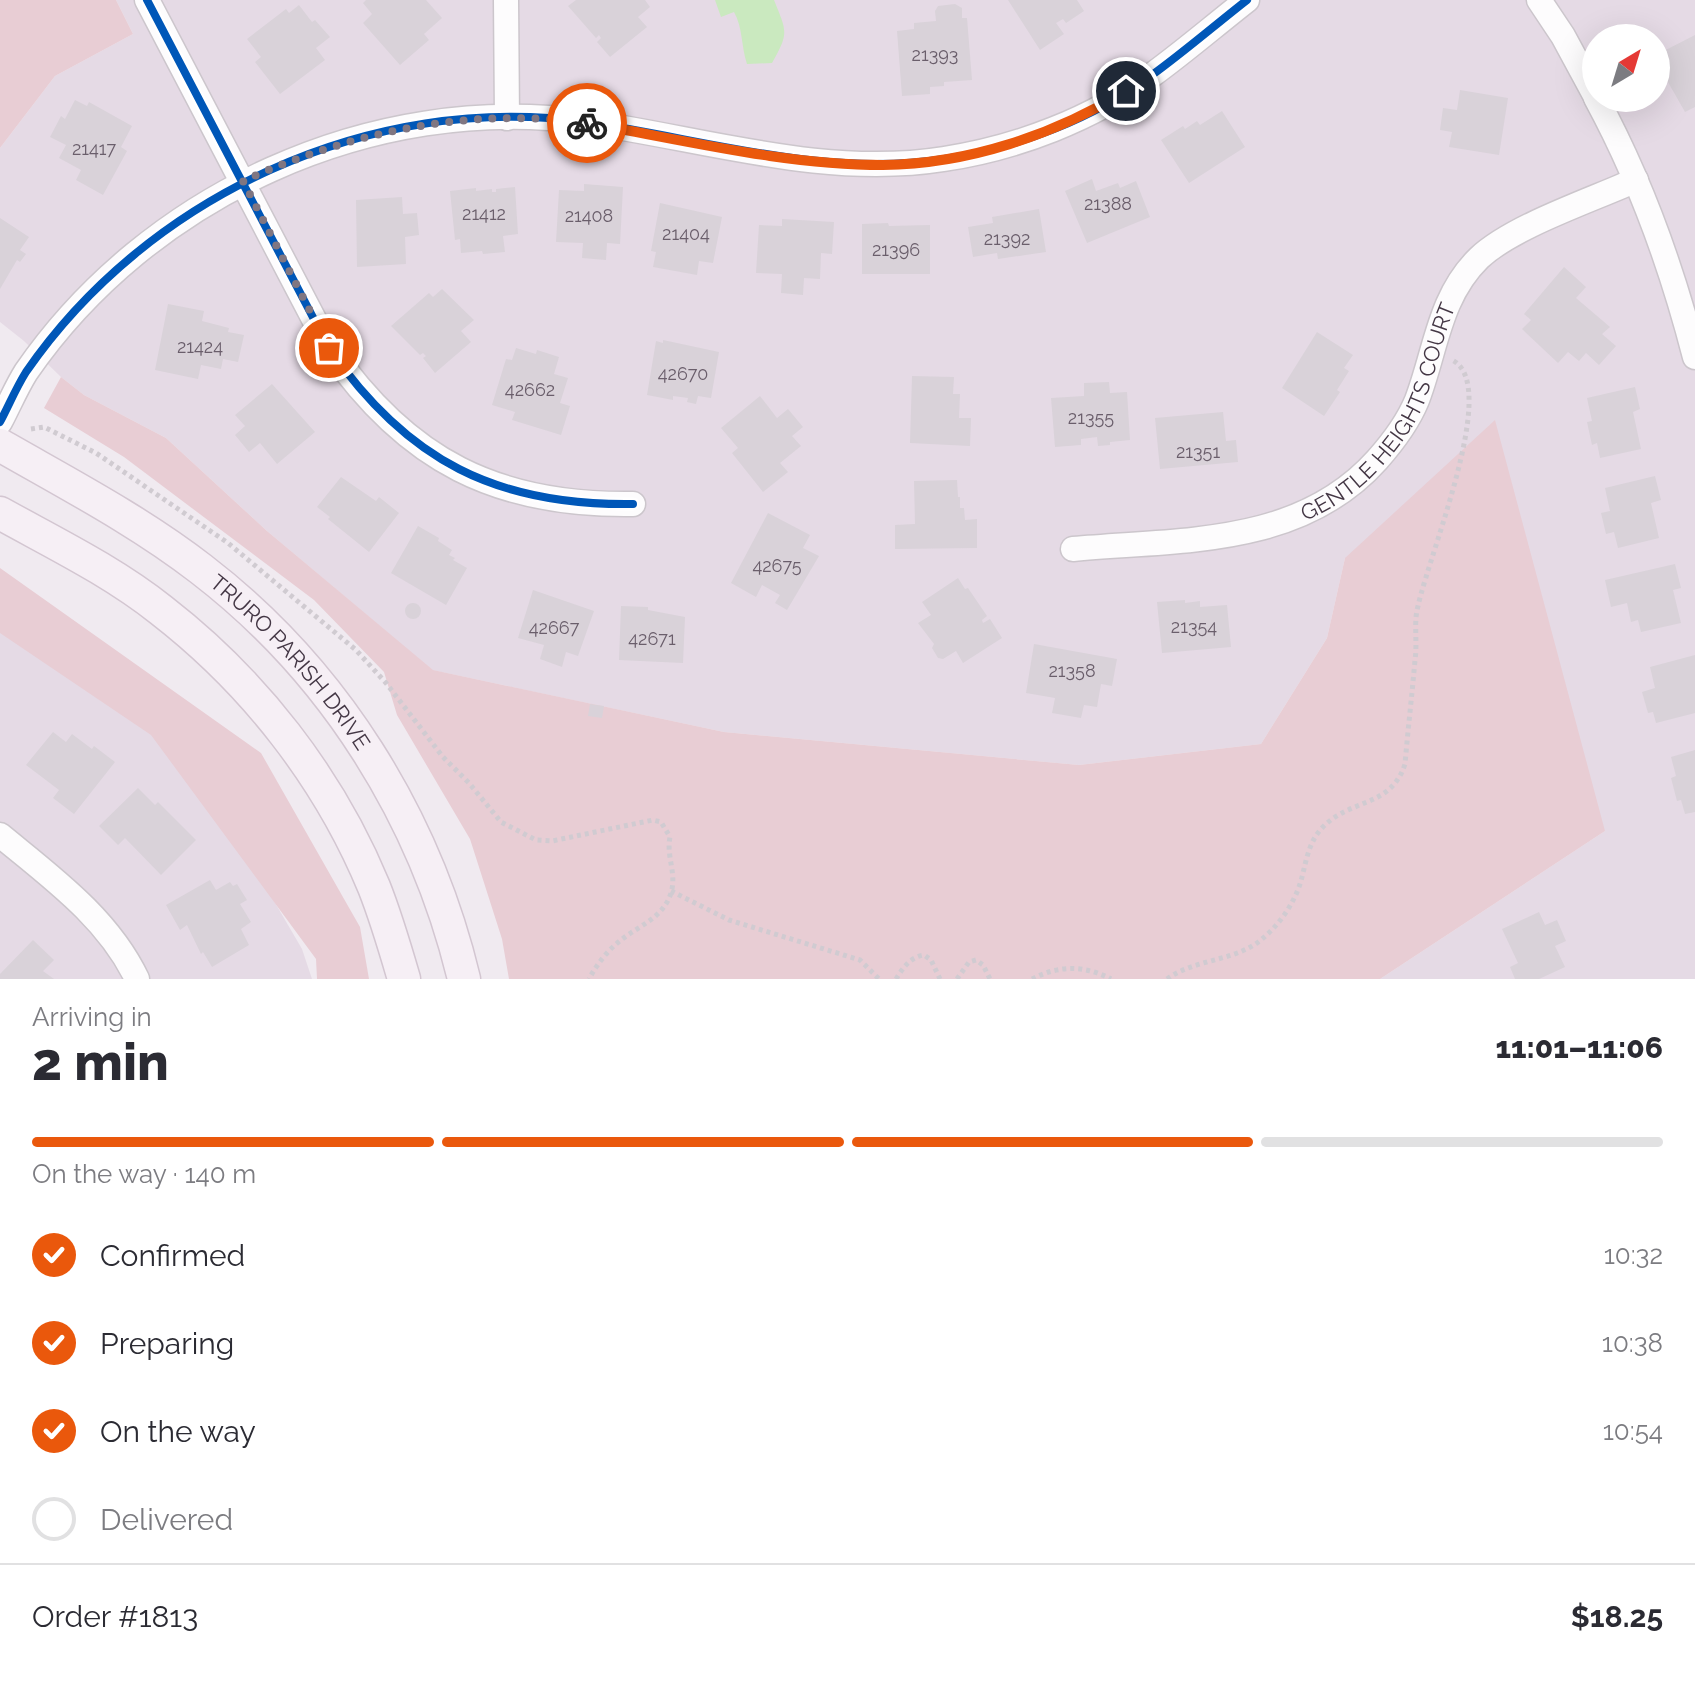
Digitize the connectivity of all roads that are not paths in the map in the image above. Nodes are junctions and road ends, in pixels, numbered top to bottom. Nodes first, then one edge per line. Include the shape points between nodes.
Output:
1 (147, 0) edge
2 (506, 0) edge
3 (1247, 0) edge
4 (1539, 0) edge
5 (1582, 72) edge
6 (1603, 112) edge
7 (507, 118) junction
8 (1636, 180) junction
9 (243, 181) junction
10 (1695, 357) edge
11 (1, 428) edge
12 (633, 504) dead end
13 (0, 513) edge
14 (1073, 549) dead end
15 (0, 835) edge
16 (137, 979) edge
17 (404, 979) edge
18 (464, 979) edge

1 - 9 street
2 - 7 street
3 - 7 street via 1150,76 1102,106 1003,146 944,159 887,165 835,162 583,122
4 - 5 street
6 - 8 street
7 - 9 street via 391,130 328,147
8 - 10 street
8 - 14 street, GENTLE HEIGHTS COURT via 1507,237 1480,257 1446,306 1413,409 1392,444 1344,490 1299,517 1261,530
9 - 11 street via 150,242 89,297 26,373
9 - 12 street via 329,348 382,415 417,443 484,480 542,499
11 - 18 street, TRURO PARISH DRIVE via 202,569 273,632 337,704 418,841 448,918
13 - 17 street via 160,609 220,661 267,712 321,785 348,833 373,886
15 - 16 street via 74,896 105,930

